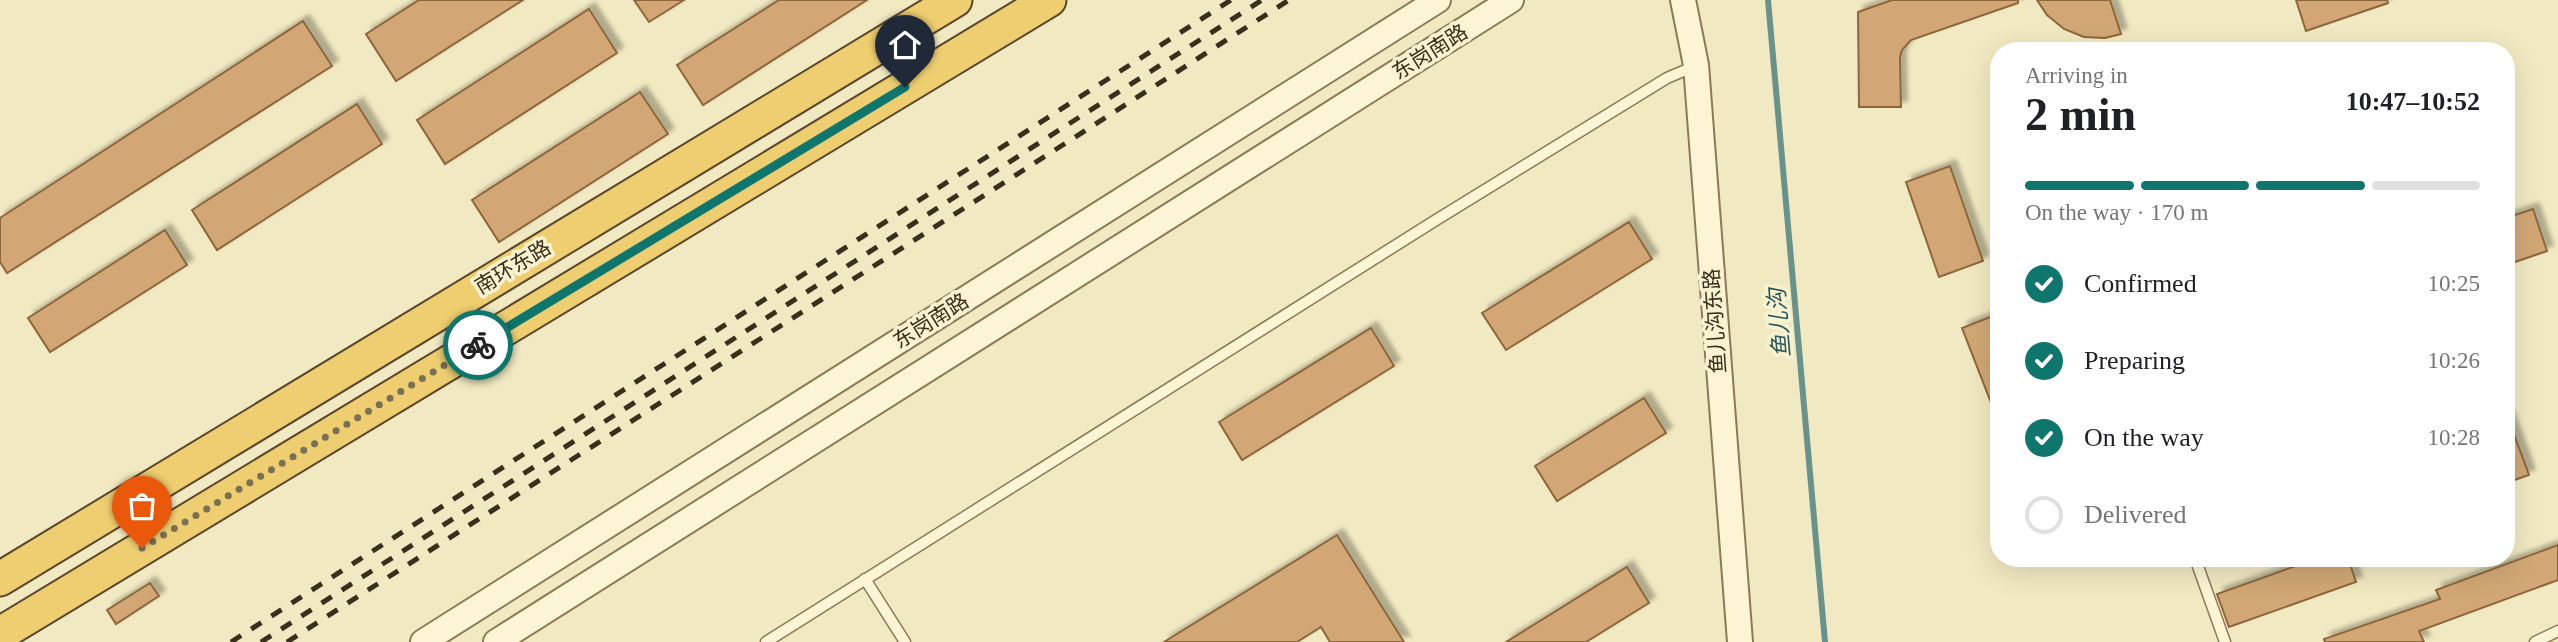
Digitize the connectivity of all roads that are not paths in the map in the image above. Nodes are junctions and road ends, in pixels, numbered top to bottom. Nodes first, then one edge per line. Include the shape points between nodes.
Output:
1 (955, 0) edge
2 (1049, 0) edge
3 (1438, 0) edge
4 (1511, 0) edge
5 (1683, 0) edge
6 (1696, 65) junction
7 (496, 277) junction
8 (522, 318) junction
9 (2198, 567) edge
10 (0, 579) edge
11 (865, 579) junction
12 (2558, 631) edge
13 (0, 634) edge
14 (900, 640) edge
15 (423, 642) edge
16 (496, 642) edge
17 (765, 642) edge
18 (1740, 642) edge
19 (2225, 642) edge
20 (2535, 642) edge

1 - 7 highway, 南环东路
2 - 8 highway
3 - 15 street, 东岗南路
4 - 16 street, 东岗南路
5 - 6 street, 鱼儿沟东路
6 - 11 lane via 1667,78 1447,213
6 - 18 street, 鱼儿沟东路
7 - 8 highway
7 - 10 highway, 南环东路
8 - 13 highway
9 - 19 lane
11 - 14 lane
11 - 17 lane
12 - 20 lane

